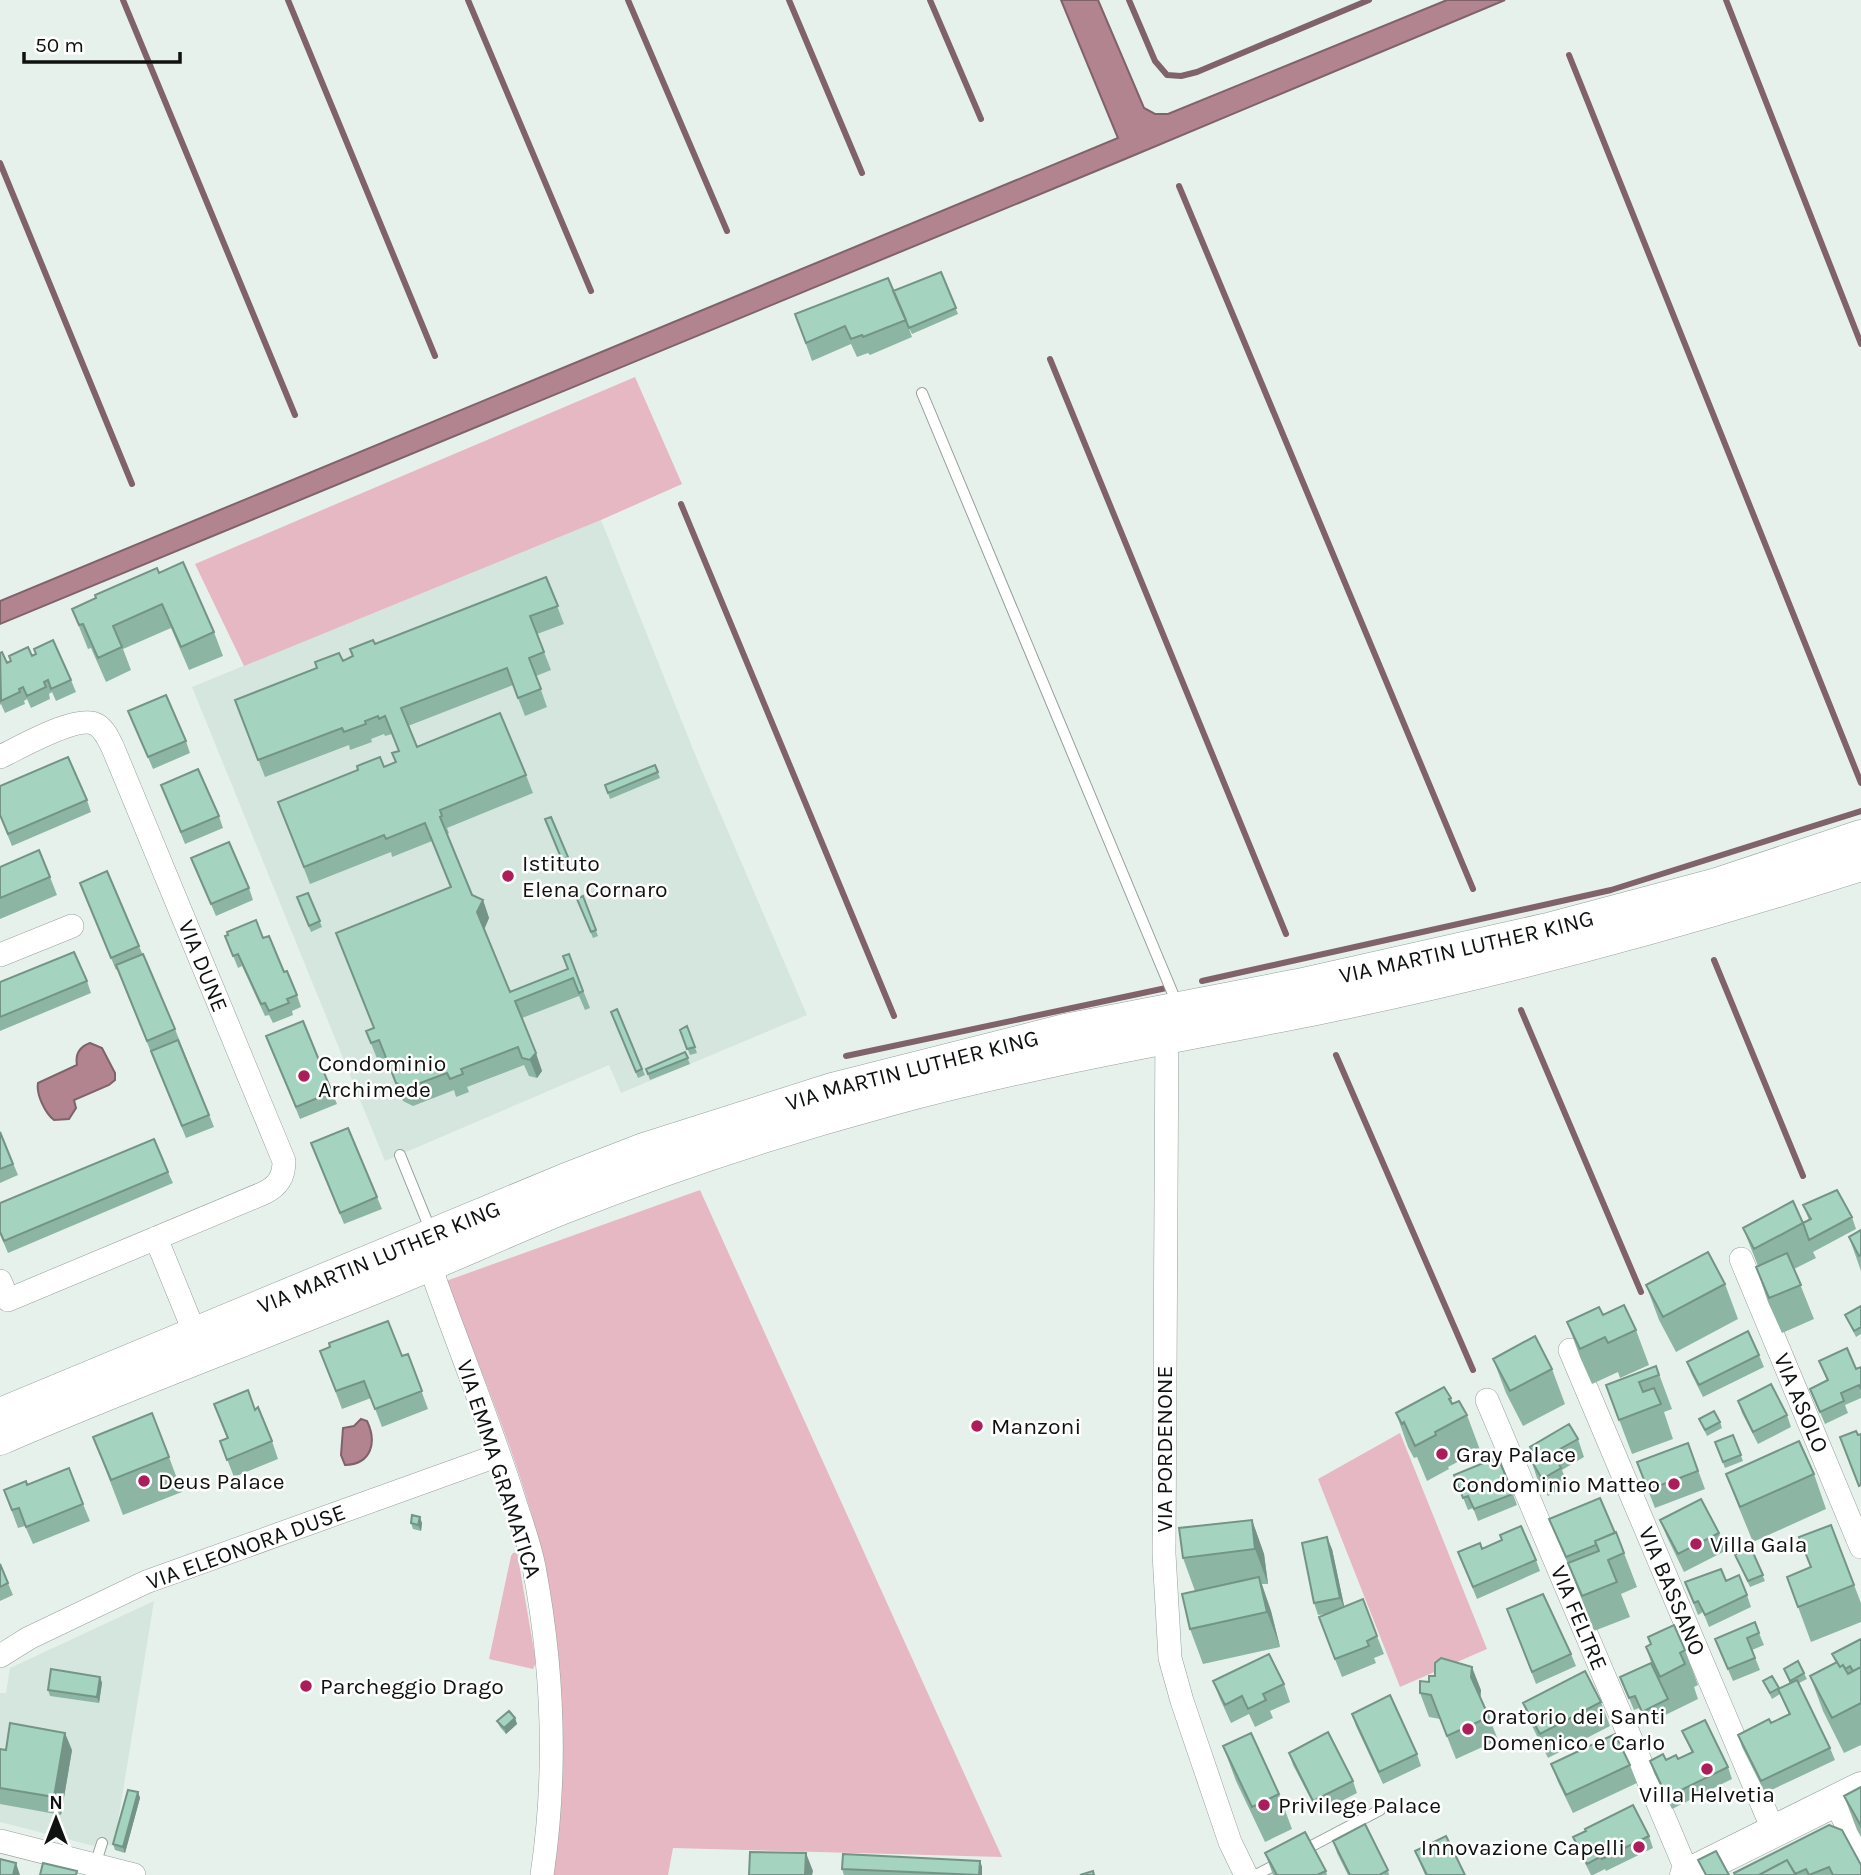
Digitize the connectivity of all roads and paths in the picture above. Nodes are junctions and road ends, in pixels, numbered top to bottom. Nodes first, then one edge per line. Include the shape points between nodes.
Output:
1 (922, 393) dead end
2 (0, 757) edge
3 (1861, 836) edge
4 (1861, 865) edge
5 (72, 926) dead end
6 (0, 954) edge
7 (1171, 1019) junction
8 (400, 1155) dead end
9 (156, 1238) junction
10 (432, 1249) junction
11 (1741, 1259) edge
12 (0, 1281) edge
13 (314, 1283) junction
14 (189, 1319) junction
15 (1570, 1350) edge
16 (65, 1387) junction
17 (1487, 1399) dead end
18 (0, 1414) edge
19 (0, 1439) edge
20 (499, 1455) junction
21 (1861, 1547) edge
22 (0, 1656) edge
23 (1848, 1795) edge
24 (1380, 1810) dead end
25 (1774, 1832) junction
26 (0, 1840) edge
27 (102, 1843) dead end
28 (1861, 1855) edge
29 (95, 1865) junction
30 (134, 1875) edge
31 (542, 1875) edge
32 (1246, 1875) edge
33 (1256, 1875) edge
34 (1687, 1875) edge

1 - 7 lane
2 - 9 street, VIA DUNE via 79,723 97,725 103,731 282,1153 284,1172 274,1188
3 - 7 main road, VIA MARTIN LUTHER KING via 1717,884 1552,928
4 - 7 main road, VIA MARTIN LUTHER KING via 1729,908 1545,957 1312,1009
5 - 6 street
7 - 10 main road, VIA MARTIN LUTHER KING via 785,1130 563,1209
7 - 32 street, VIA PORDENONE via 1164,1554 1170,1658 1230,1842
8 - 10 lane via 426,1219
9 - 12 street, VIA DUNE via 8,1300
9 - 14 street
10 - 13 main road, VIA MARTIN LUTHER KING
10 - 19 main road, VIA MARTIN LUTHER KING
10 - 20 street, VIA EMMA GRAMATICA via 435,1280
11 - 21 street, VIA ASOLO
13 - 14 street via 252,1295
13 - 16 main road, VIA MARTIN LUTHER KING
14 - 16 street via 115,1355
15 - 25 street, VIA BASSANO
16 - 18 main road, VIA MARTIN LUTHER KING
17 - 34 street, VIA FELTRE
20 - 22 street, VIA ELEONORA DUSE via 146,1582
20 - 31 street, VIA EMMA GRAMATICA via 533,1565 544,1639 550,1804
23 - 25 main road
23 - 28 street
24 - 33 lane
25 - 34 main road via 1725,1864
26 - 29 street
27 - 29 lane
29 - 30 street

